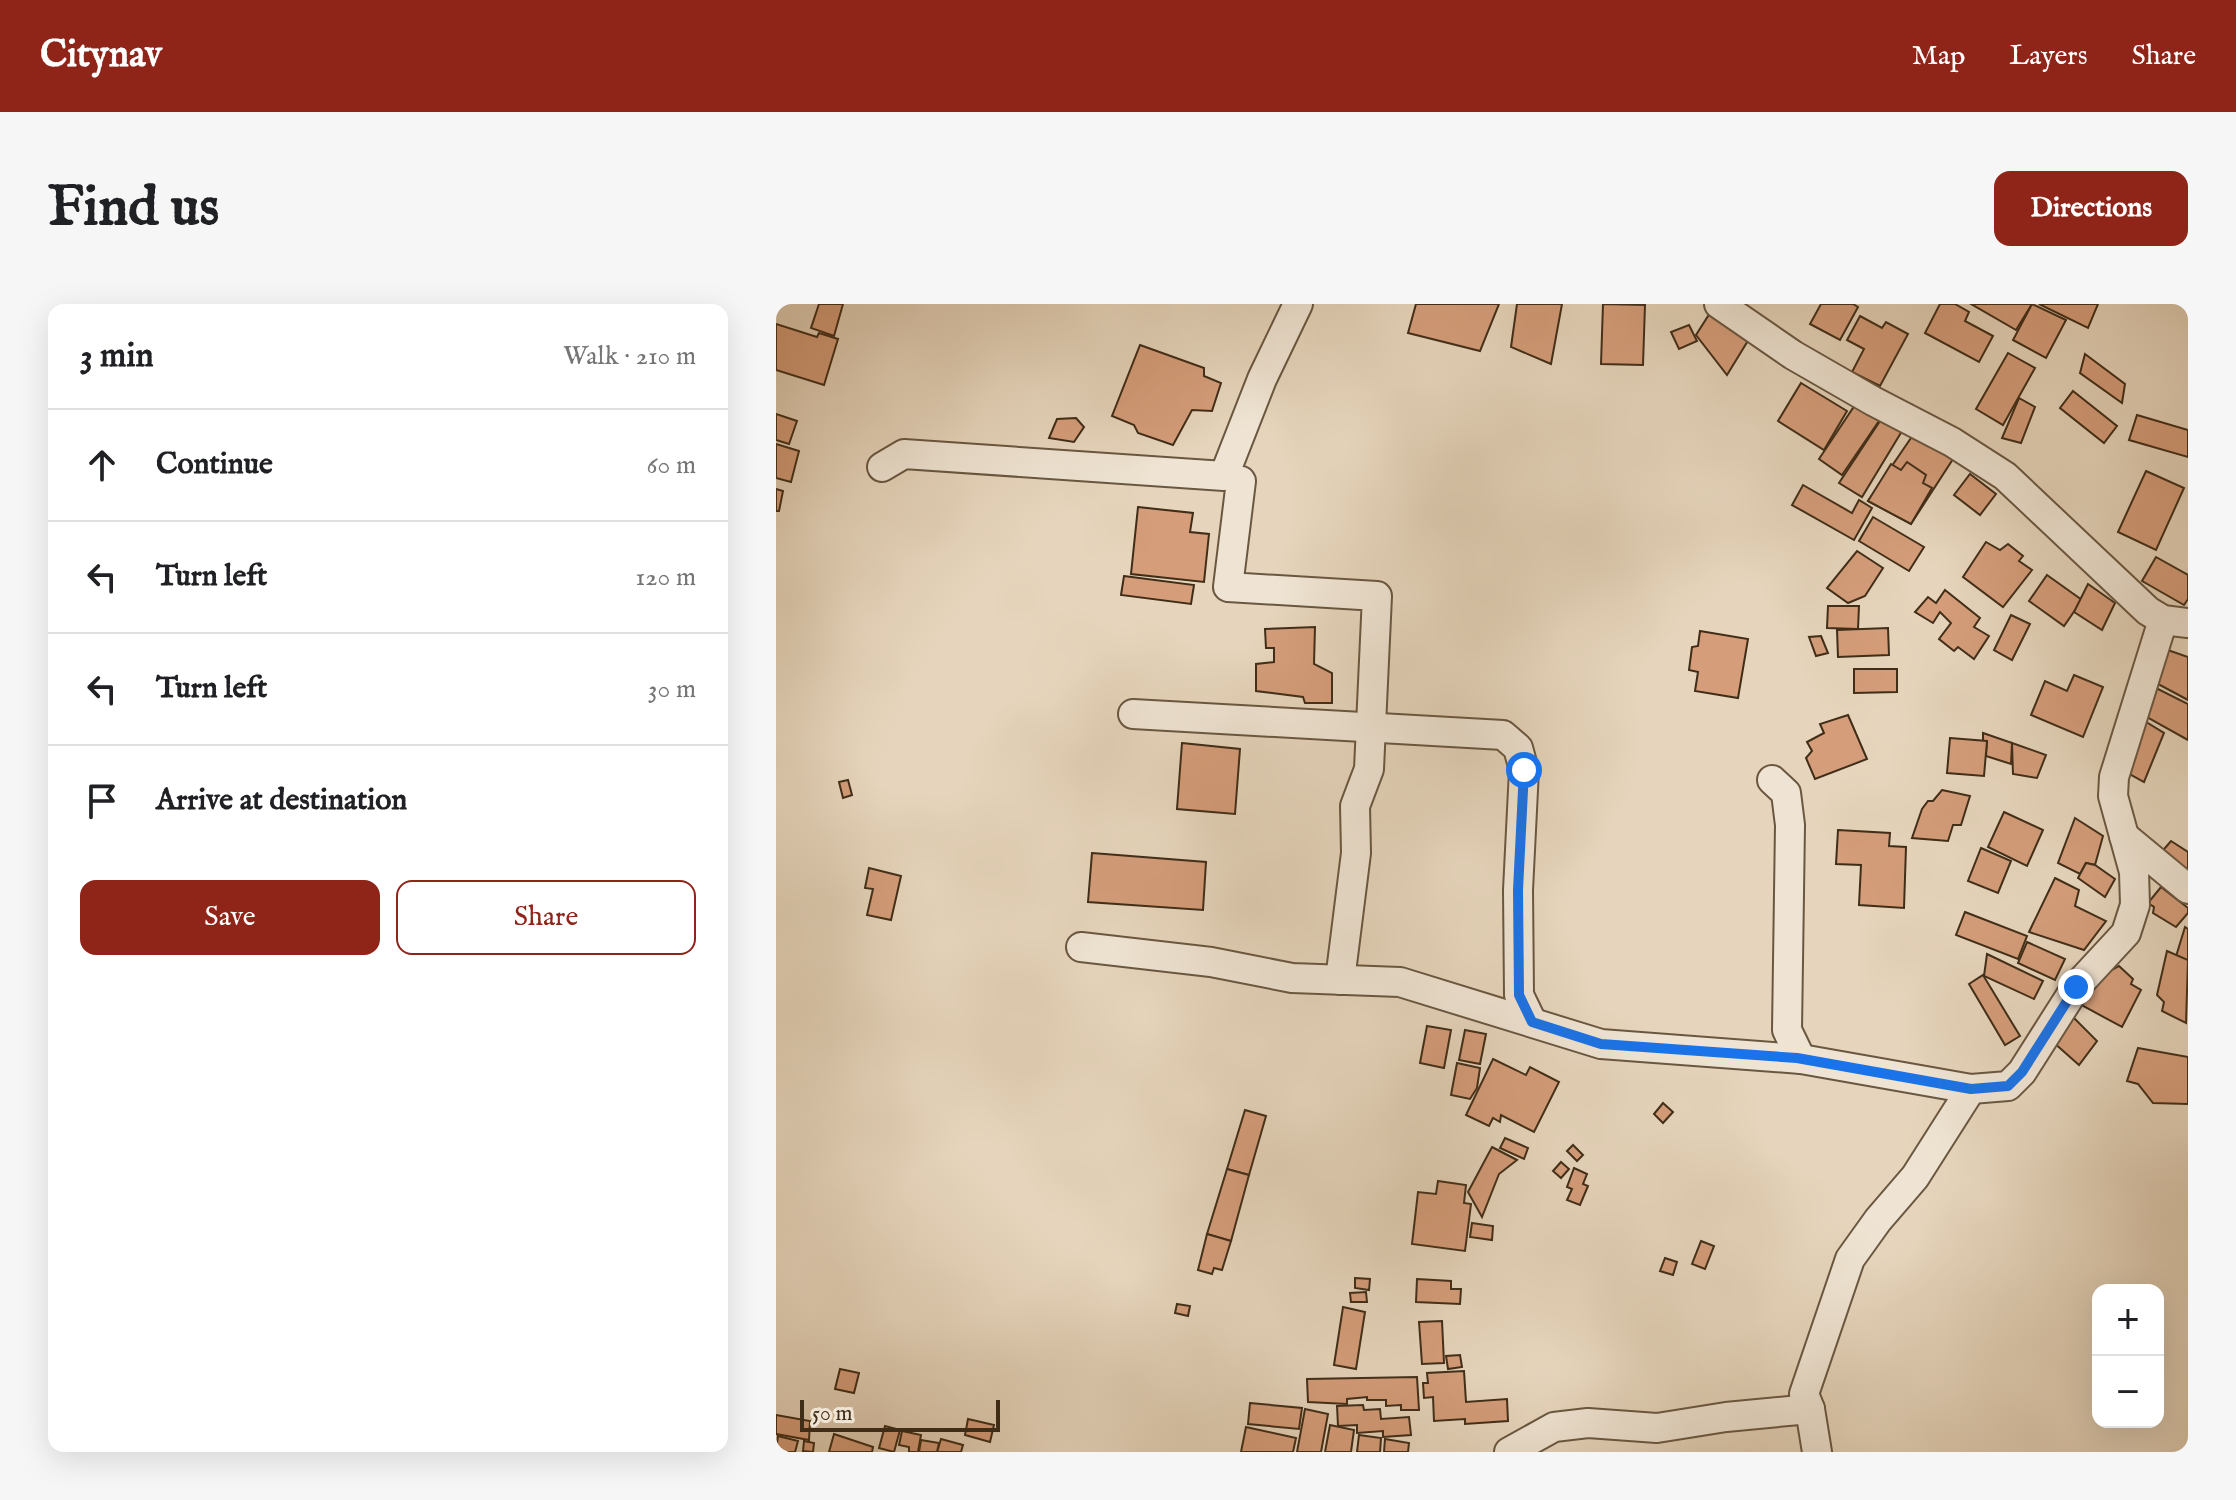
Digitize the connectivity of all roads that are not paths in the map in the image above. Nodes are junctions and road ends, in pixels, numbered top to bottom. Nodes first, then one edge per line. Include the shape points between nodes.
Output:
1 (1298, 304) edge
2 (1719, 304) edge
3 (882, 467) dead end
4 (1241, 481) dead end
5 (2176, 622) edge
6 (1133, 714) dead end
7 (1371, 726) junction
8 (1772, 780) dead end
9 (2124, 836) junction
10 (2188, 889) edge
11 (1081, 947) dead end
12 (1340, 980) junction
13 (1532, 1022) junction
14 (1801, 1059) junction
15 (1971, 1089) junction
16 (1810, 1409) junction
17 (1509, 1452) edge
18 (1817, 1452) edge

1 - 3 street via 1224,476 904,454
2 - 5 street via 1793,355 2005,476 2137,601
4 - 7 street via 1228,587 1377,596
5 - 9 street via 2114,777 2113,796
6 - 7 street
7 - 12 street via 1369,769 1355,806 1356,853
7 - 13 street via 1503,735 1518,748 1524,770 1519,995
8 - 14 street via 1786,793 1790,825 1787,1030
9 - 10 street
9 - 15 street via 2134,872 2135,905 2126,933 2076,987 2015,1079 2008,1086
11 - 12 street via 1211,962 1292,978
12 - 13 street via 1400,982
13 - 14 street via 1601,1044
14 - 15 street
15 - 16 street via 1915,1177 1850,1259 1804,1394
16 - 17 street via 1657,1428 1588,1423 1554,1427
16 - 18 street

